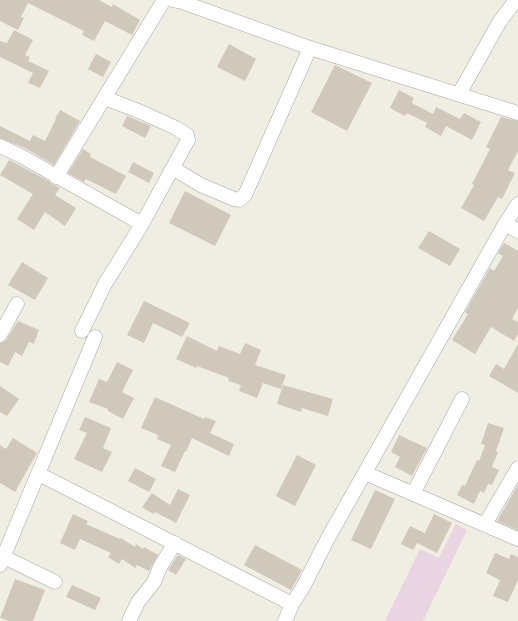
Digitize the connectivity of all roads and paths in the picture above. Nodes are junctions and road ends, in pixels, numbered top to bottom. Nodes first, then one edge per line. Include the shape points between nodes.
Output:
1 (164, 0) edge
2 (516, 0) edge
3 (179, 1) edge
4 (310, 48) junction
5 (459, 94) junction
6 (105, 98) junction
7 (518, 113) edge
8 (0, 146) edge
9 (174, 168) junction
10 (56, 177) junction
11 (518, 204) edge
12 (142, 224) junction
13 (505, 224) junction
14 (518, 231) edge
15 (17, 304) dead end
16 (82, 331) dead end
17 (0, 335) edge
18 (95, 337) dead end
19 (462, 399) dead end
20 (518, 468) edge
21 (365, 472) junction
22 (39, 474) junction
23 (413, 494) junction
24 (485, 524) junction
25 (518, 539) edge
26 (175, 543) junction
27 (2, 561) edge
28 (55, 582) dead end
29 (292, 604) junction
30 (130, 621) edge
31 (285, 621) edge

1 - 6 street
2 - 5 street via 500,21
3 - 4 street
4 - 5 street
4 - 9 street via 245,195 239,200 234,199 201,185
5 - 7 street
6 - 9 street via 142,112 187,135 188,140
6 - 10 street
8 - 10 street
9 - 12 street
10 - 12 street
11 - 13 street
12 - 16 street via 105,284
13 - 14 street
13 - 21 street
15 - 17 street
18 - 22 street
19 - 23 street
20 - 24 street
21 - 23 street
21 - 29 street
22 - 26 street
22 - 27 street
23 - 24 street
24 - 25 street
26 - 29 street
26 - 30 street via 154,582 138,602
27 - 28 street
29 - 31 street

